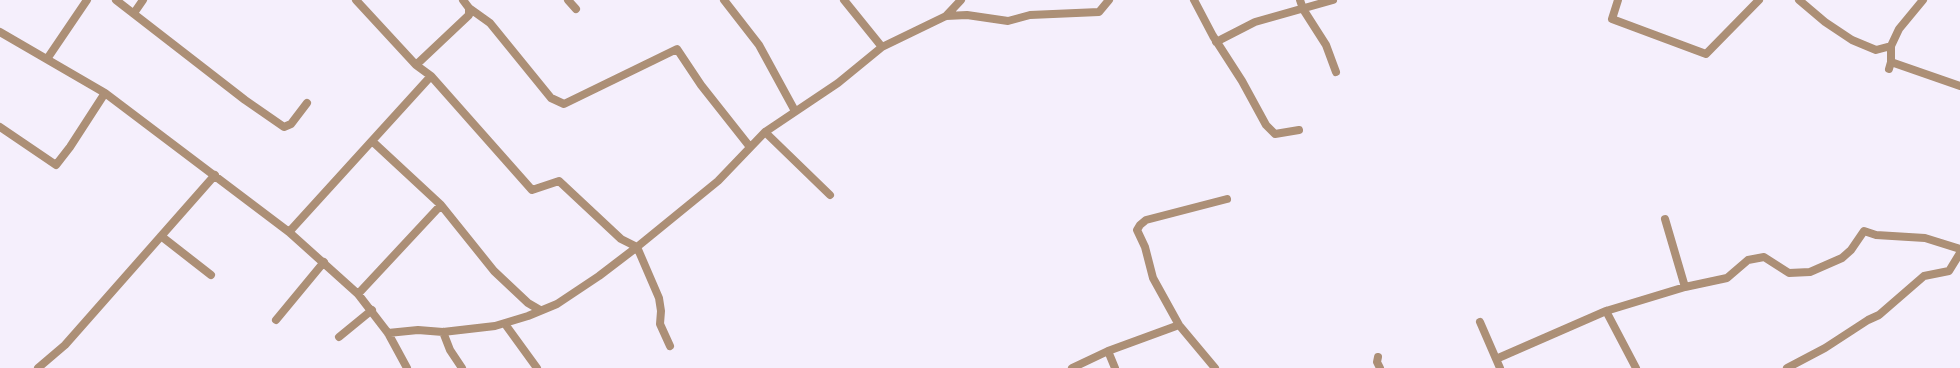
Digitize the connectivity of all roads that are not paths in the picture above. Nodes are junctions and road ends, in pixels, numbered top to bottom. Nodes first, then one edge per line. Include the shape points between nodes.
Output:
1 (87, 0) edge
2 (116, 0) edge
3 (144, 0) edge
4 (356, 0) edge
5 (463, 0) edge
6 (568, 0) edge
7 (724, 0) edge
8 (844, 0) edge
9 (961, 0) edge
10 (1109, 0) edge
11 (1194, 0) edge
12 (1300, 0) edge
13 (1333, 0) edge
14 (1618, 0) edge
15 (1760, 0) edge
16 (1799, 0) edge
17 (1923, 0) edge
18 (469, 8) junction
19 (576, 9) dead end
20 (1304, 10) junction
21 (134, 13) junction
22 (946, 16) junction
23 (0, 32) edge
24 (1216, 42) junction
25 (1891, 46) junction
26 (882, 47) junction
27 (47, 58) junction
28 (416, 65) junction
29 (1336, 72) dead end
30 (431, 76) junction
31 (1960, 86) edge
32 (106, 92) junction
33 (308, 103) dead end
34 (796, 110) junction
35 (0, 127) edge
36 (1299, 130) dead end
37 (765, 132) junction
38 (372, 141) junction
39 (750, 147) junction
40 (215, 175) junction
41 (830, 195) dead end
42 (1227, 199) dead end
43 (441, 205) junction
44 (1665, 219) dead end
45 (289, 232) junction
46 (161, 236) junction
47 (637, 247) junction
48 (1960, 249) edge
49 (1960, 254) edge
50 (324, 262) junction
51 (210, 275) dead end
52 (1684, 287) junction
53 (358, 294) junction
54 (372, 310) junction
55 (540, 310) junction
56 (1606, 311) junction
57 (276, 320) dead end
58 (1480, 322) dead end
59 (505, 324) junction
60 (1179, 324) junction
61 (388, 332) junction
62 (443, 332) junction
63 (339, 337) dead end
64 (670, 346) dead end
65 (1108, 351) junction
66 (1378, 357) dead end
67 (1496, 359) junction
68 (38, 368) edge
69 (407, 368) edge
70 (462, 368) edge
71 (537, 368) edge
72 (1072, 368) edge
73 (1115, 368) edge
74 (1215, 368) edge
75 (1380, 368) edge
76 (1500, 368) edge
77 (1636, 368) edge
78 (1787, 368) edge

1 - 27 street
2 - 21 street
3 - 21 street
4 - 28 street
5 - 18 street
6 - 19 street
7 - 34 street via 759,45
8 - 26 street
9 - 22 street
10 - 22 street via 1099,12 1030,15 1008,21 967,15
11 - 24 street
12 - 20 street
13 - 20 street
14 - 15 street via 1612,19 1706,54
16 - 25 street via 1852,40 1876,50
17 - 25 street via 1899,29
18 - 28 street via 469,15
18 - 39 street via 490,24 551,98 564,104 677,50 700,85
20 - 24 street via 1255,22
20 - 29 street via 1326,44
21 - 33 street via 245,100 284,127 291,124
22 - 26 street
23 - 27 street
24 - 36 street via 1242,81 1266,125 1275,134
25 - 31 street via 1890,65
26 - 34 street via 838,83
27 - 32 street
28 - 30 street
30 - 38 street
30 - 47 street via 532,190 559,181 621,239
32 - 35 street via 56,165
32 - 40 street
34 - 37 street
37 - 39 street
37 - 41 street
38 - 43 street
38 - 45 street
39 - 47 street via 718,182
40 - 45 street
40 - 46 street
42 - 60 street via 1146,220 1137,230 1145,246 1152,278
43 - 53 street
43 - 55 street via 494,271 528,303
44 - 52 street
45 - 50 street
46 - 51 street
46 - 68 street via 65,345
47 - 55 street via 557,304
47 - 64 street via 659,298 660,324
48 - 52 street via 1925,238 1876,235 1864,231 1842,258 1810,272 1789,273 1764,257 1748,260 1727,278
49 - 78 street via 1949,270 1924,276 1879,315
50 - 53 street
50 - 57 street
52 - 56 street
53 - 54 street
54 - 61 street
54 - 63 street
55 - 59 street
56 - 67 street
56 - 77 street
58 - 67 street
59 - 62 street
59 - 71 street
60 - 65 street
60 - 74 street
61 - 62 street
61 - 69 street
62 - 70 street via 450,350
65 - 72 street
65 - 73 street
66 - 75 street
67 - 76 street

